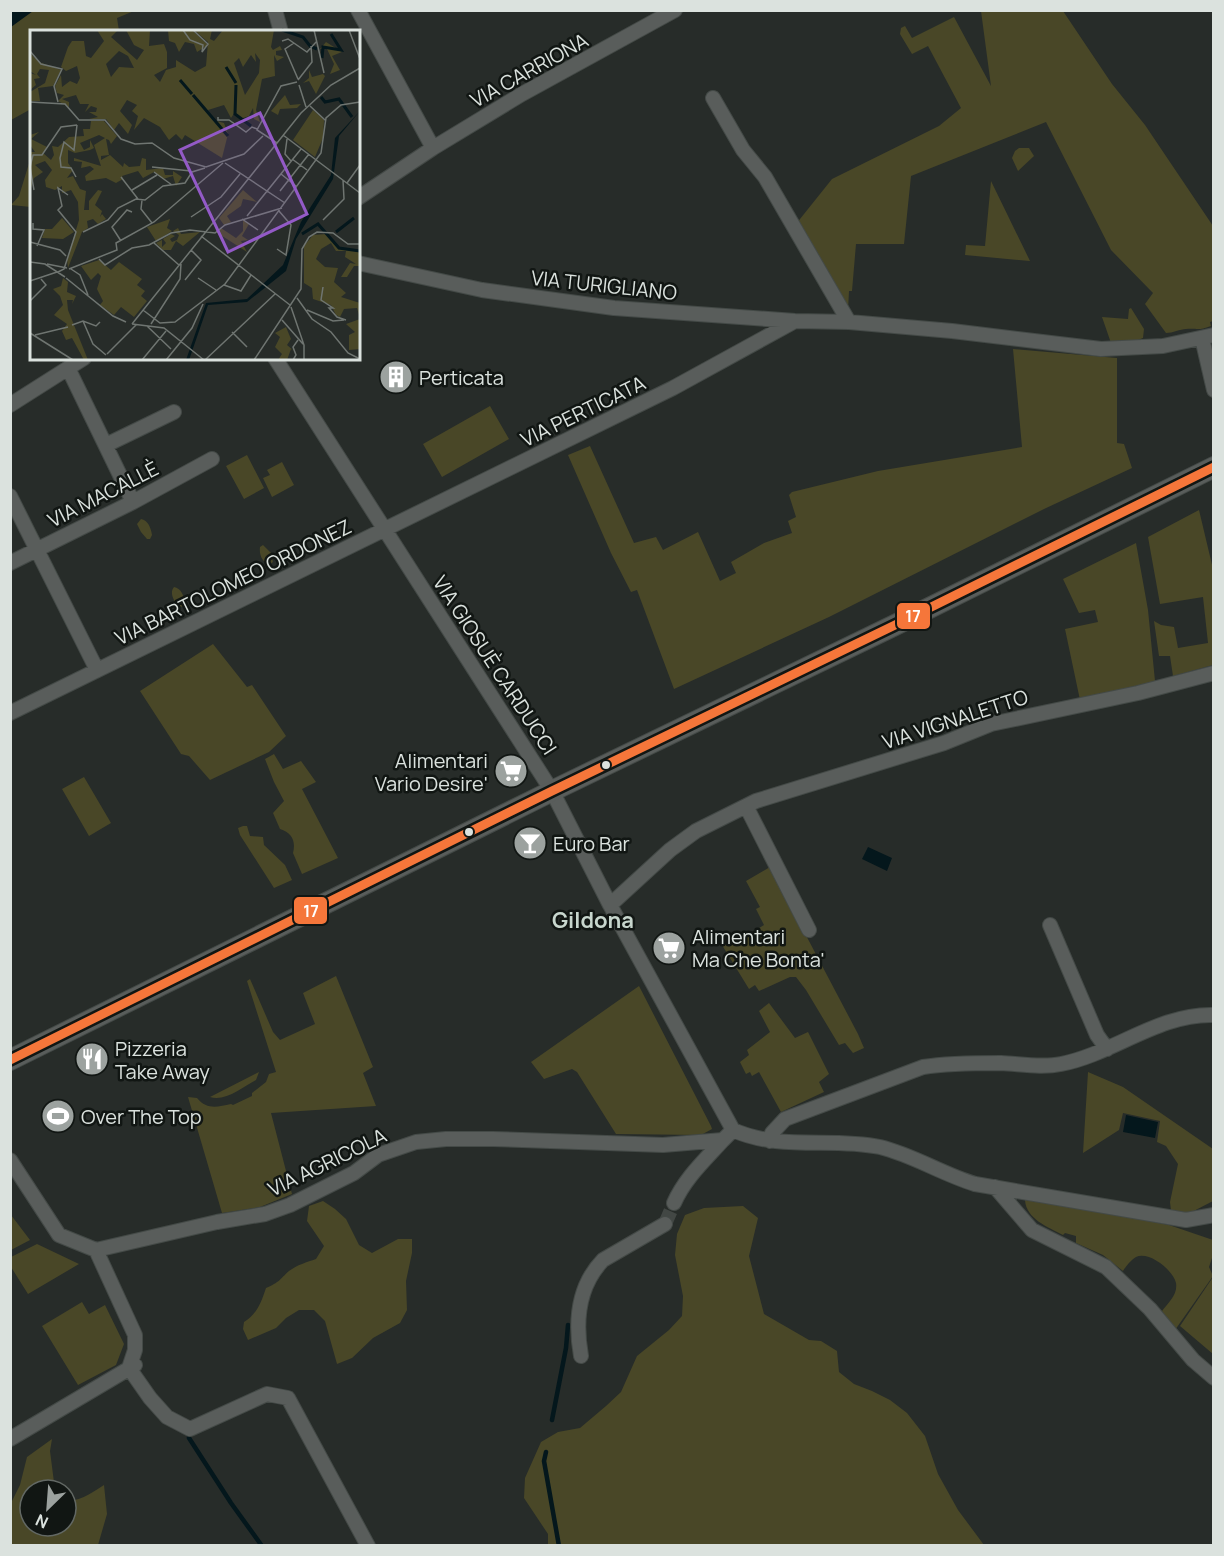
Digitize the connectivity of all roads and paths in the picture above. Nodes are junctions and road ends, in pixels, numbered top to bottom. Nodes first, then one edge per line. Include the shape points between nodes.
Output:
1 (274, 10) edge
2 (358, 10) edge
3 (675, 10) edge
4 (280, 30) edge
5 (713, 98) dead end
6 (433, 148) junction
7 (360, 197) edge
8 (360, 262) edge
9 (795, 321) junction
10 (849, 322) junction
11 (1208, 336) edge
12 (81, 360) edge
13 (276, 360) edge
14 (68, 368) junction
15 (1214, 390) edge
16 (10, 405) edge
17 (174, 412) dead end
18 (106, 446) junction
19 (212, 459) dead end
20 (1214, 467) edge
21 (10, 496) edge
22 (133, 502) junction
23 (385, 530) junction
24 (37, 550) junction
25 (10, 563) edge
26 (97, 670) junction
27 (1214, 673) edge
28 (10, 712) edge
29 (552, 791) junction
30 (746, 806) junction
31 (610, 905) junction
32 (1050, 925) dead end
33 (809, 930) dead end
34 (1214, 1015) edge
35 (1107, 1049) junction
36 (10, 1060) edge
37 (733, 1130) junction
38 (723, 1140) junction
39 (770, 1141) junction
40 (10, 1160) edge
41 (995, 1187) junction
42 (674, 1203) tunnel mouth
43 (1214, 1215) edge
44 (1198, 1219) junction
45 (665, 1224) tunnel mouth
46 (1214, 1225) edge
47 (96, 1250) junction
48 (581, 1356) dead end
49 (129, 1368) junction
50 (1214, 1378) edge
51 (10, 1438) edge
52 (368, 1545) edge

1 - 4 street
2 - 6 street
3 - 6 street, VIA CARRIONA
5 - 10 street via 743,150 765,177
6 - 7 street, VIA CARRIONA
8 - 9 street, VIA TURIGLIANO via 538,299
9 - 10 street, VIA TURIGLIANO
9 - 23 street, VIA PERTICATA via 673,388
10 - 11 street, VIA TURIGLIANO via 1101,349 1162,346
11 - 15 street, VIA TURIGLIANO
12 - 14 street
13 - 23 street, VIA GIOSUÈ CARDUCCI
14 - 16 street
14 - 18 street
17 - 18 street
18 - 22 street
19 - 22 street, VIA MACALLÈ
20 - 29 main road
21 - 24 street
22 - 24 street, VIA MACALLÈ
23 - 26 street, VIA BARTOLOMEO ORDONEZ
23 - 29 street, VIA GIOSUÈ CARDUCCI
24 - 25 street, VIA MACALLÈ
24 - 26 street
26 - 28 street, VIA BARTOLOMEO ORDONEZ
27 - 30 street, VIA VIGNALETTO via 991,724 944,743
29 - 31 street, VIA GIOSUÈ CARDUCCI
29 - 36 main road
30 - 31 street, VIA VIGNALETTO via 696,831
30 - 33 street
31 - 37 street, VIA GIOSUÈ CARDUCCI
32 - 35 street
34 - 35 street via 1167,1023
35 - 39 street via 1058,1065 923,1067 785,1119
37 - 38 street
37 - 39 street via 752,1139
38 - 42 street via 688,1178
38 - 47 street, VIA AGRICOLA via 663,1145 493,1139 416,1142 378,1155 354,1173 265,1214
39 - 41 street via 881,1148 954,1178
40 - 47 street via 59,1235
41 - 44 street
41 - 50 street via 1032,1230 1106,1267
43 - 44 street
44 - 46 street
45 - 48 street via 596,1267 581,1299 577,1333
47 - 49 street via 135,1335 138,1359
49 - 51 street
49 - 52 street via 167,1417 190,1430 267,1394 288,1398

